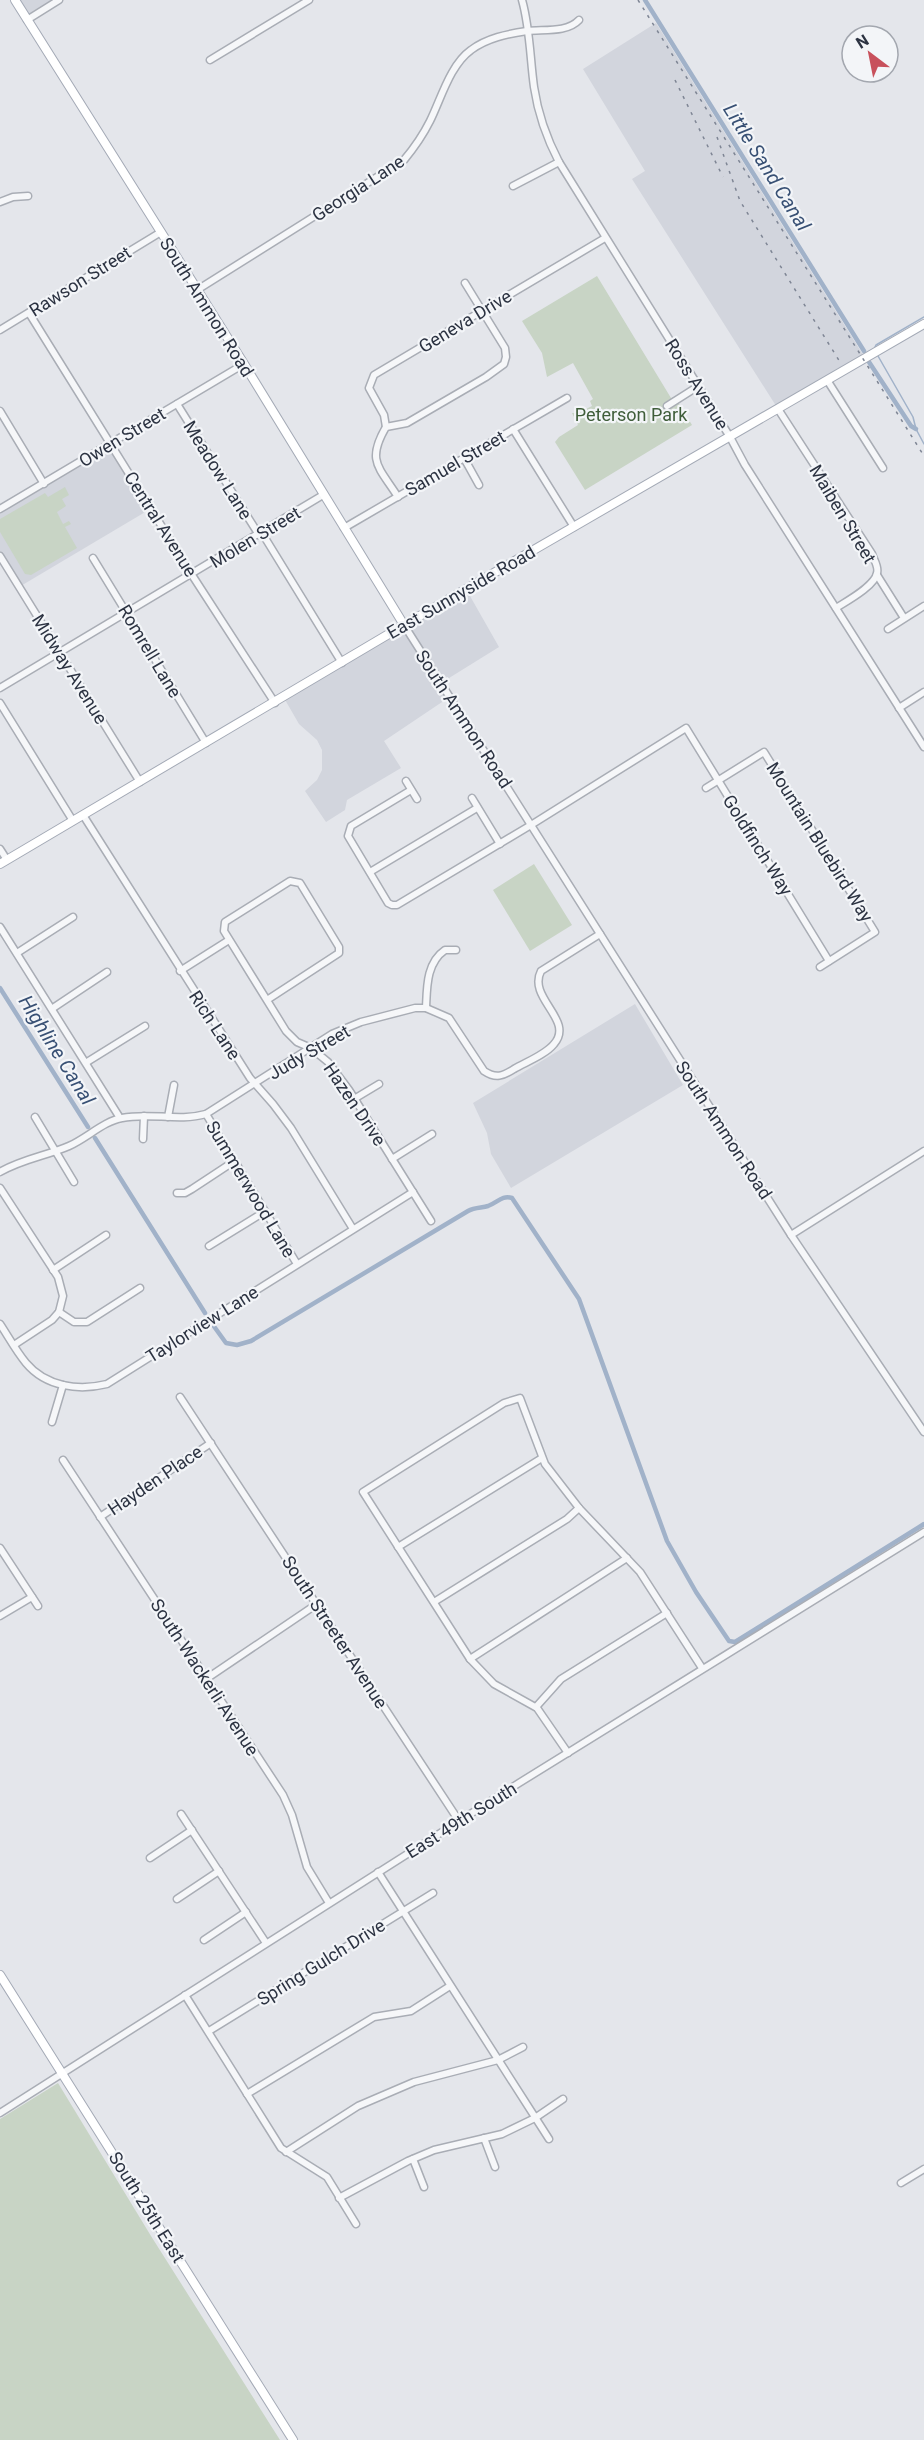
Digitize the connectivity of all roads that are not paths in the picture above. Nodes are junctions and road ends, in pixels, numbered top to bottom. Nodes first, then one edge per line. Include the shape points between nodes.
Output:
1 (15, 0) edge
2 (59, 0) edge
3 (309, 0) edge
4 (522, 0) edge
5 (27, 20) junction
6 (579, 20) dead end
7 (528, 31) junction
8 (210, 60) dead end
9 (559, 162) junction
10 (513, 186) dead end
11 (28, 196) dead end
12 (0, 202) edge
13 (160, 232) junction
14 (605, 238) junction
15 (465, 283) dead end
16 (197, 290) junction
17 (482, 312) junction
18 (29, 313) junction
19 (924, 324) edge
20 (0, 330) edge
21 (243, 364) junction
22 (827, 381) junction
23 (697, 387) junction
24 (567, 398) dead end
25 (177, 404) junction
26 (667, 406) dead end
27 (778, 409) junction
28 (0, 411) edge
29 (386, 427) junction
30 (513, 429) junction
31 (730, 437) junction
32 (110, 444) junction
33 (464, 458) junction
34 (883, 468) dead end
35 (44, 483) junction
36 (479, 485) dead end
37 (324, 495) junction
38 (398, 497) junction
39 (0, 509) edge
40 (574, 527) junction
41 (344, 528) junction
42 (260, 534) junction
43 (0, 556) edge
44 (93, 558) dead end
45 (192, 575) junction
46 (876, 575) junction
47 (924, 606) edge
48 (837, 608) junction
49 (127, 613) junction
50 (904, 618) junction
51 (404, 625) junction
52 (888, 629) dead end
53 (60, 652) junction
54 (342, 663) junction
55 (0, 688) edge
56 (924, 692) edge
57 (0, 703) edge
58 (275, 703) junction
59 (899, 708) junction
60 (206, 743) junction
61 (924, 747) edge
62 (406, 781) dead end
63 (718, 781) junction
64 (140, 782) junction
65 (706, 788) dead end
66 (411, 790) junction
67 (472, 798) dead end
68 (417, 799) dead end
69 (477, 808) junction
70 (83, 815) junction
71 (73, 821) junction
72 (531, 825) junction
73 (500, 844) junction
74 (0, 849) edge
75 (4, 862) edge
76 (370, 872) junction
77 (73, 917) dead end
78 (0, 927) edge
79 (600, 934) junction
80 (229, 940) junction
81 (456, 950) dead end
82 (17, 953) junction
83 (829, 961) junction
84 (820, 967) dead end
85 (180, 971) junction
86 (107, 972) dead end
87 (267, 1000) junction
88 (53, 1008) junction
89 (426, 1008) junction
90 (145, 1026) dead end
91 (311, 1048) junction
92 (87, 1062) junction
93 (254, 1084) junction
94 (379, 1084) dead end
95 (174, 1085) dead end
96 (354, 1099) junction
97 (206, 1114) junction
98 (144, 1116) junction
99 (35, 1117) dead end
100 (168, 1117) junction
101 (120, 1118) junction
102 (432, 1134) dead end
103 (143, 1139) dead end
104 (56, 1150) junction
105 (924, 1150) edge
106 (392, 1159) junction
107 (233, 1162) junction
108 (0, 1172) edge
109 (74, 1182) dead end
110 (0, 1188) edge
111 (413, 1192) junction
112 (177, 1193) dead end
113 (264, 1212) junction
114 (431, 1221) dead end
115 (353, 1229) junction
116 (106, 1235) dead end
117 (791, 1235) junction
118 (209, 1246) dead end
119 (297, 1264) junction
120 (53, 1270) junction
121 (140, 1288) dead end
122 (59, 1312) junction
123 (0, 1324) edge
124 (14, 1345) junction
125 (63, 1385) junction
126 (180, 1397) dead end
127 (52, 1422) dead end
128 (924, 1432) edge
129 (211, 1443) junction
130 (542, 1458) junction
131 (63, 1460) dead end
132 (579, 1508) junction
133 (100, 1517) junction
134 (924, 1532) edge
135 (398, 1547) junction
136 (0, 1548) edge
137 (627, 1558) junction
138 (7, 1559) junction
139 (0, 1563) edge
140 (32, 1597) junction
141 (434, 1602) junction
142 (317, 1605) junction
143 (38, 1606) dead end
144 (667, 1613) junction
145 (0, 1616) edge
146 (470, 1659) junction
147 (702, 1668) junction
148 (206, 1679) junction
149 (536, 1707) junction
150 (568, 1753) junction
151 (181, 1814) dead end
152 (459, 1821) junction
153 (192, 1830) junction
154 (150, 1858) dead end
155 (219, 1871) junction
156 (378, 1872) junction
157 (433, 1893) dead end
158 (177, 1899) dead end
159 (329, 1903) junction
160 (246, 1912) junction
161 (403, 1912) junction
162 (204, 1940) dead end
163 (266, 1943) junction
164 (0, 1976) edge
165 (450, 1986) junction
166 (185, 1995) junction
167 (209, 2031) junction
168 (523, 2047) dead end
169 (498, 2060) junction
170 (63, 2072) junction
171 (247, 2094) junction
172 (563, 2100) dead end
173 (0, 2113) edge
174 (535, 2118) junction
175 (484, 2138) junction
176 (549, 2139) dead end
177 (286, 2152) junction
178 (413, 2159) junction
179 (495, 2167) dead end
180 (924, 2169) edge
181 (901, 2183) dead end
182 (424, 2187) dead end
183 (339, 2198) junction
184 (356, 2224) dead end
185 (293, 2440) edge

1 - 5 main road, South Ammon Road
2 - 5 street
3 - 8 street
4 - 7 street, Ross Avenue
5 - 13 main road, South Ammon Road
6 - 7 street, Georgia Lane via 566,28
7 - 9 street, Ross Avenue via 534,90
7 - 16 street, Georgia Lane via 492,38 464,56 421,138 402,162
9 - 10 street
9 - 14 street, Ross Avenue
11 - 12 street
13 - 16 main road, South Ammon Road
13 - 18 street, Rawson Street
14 - 17 street, Geneva Drive
14 - 23 street, Ross Avenue
15 - 17 street
16 - 21 main road, South Ammon Road
17 - 29 street, Geneva Drive via 374,375 369,388
17 - 29 street via 505,348 501,368 407,423
18 - 20 street, Rawson Street
18 - 32 street, Central Avenue
19 - 22 main road, East Sunnyside Road
21 - 25 street, Owen Street
21 - 37 main road, South Ammon Road
22 - 27 main road, East Sunnyside Road
22 - 34 street
23 - 26 street
23 - 31 street, Ross Avenue
24 - 30 street, Samuel Street
25 - 32 street, Owen Street
25 - 42 street, Meadow Lane
27 - 31 main road, East Sunnyside Road
27 - 46 street, Maiben Street via 872,554
28 - 35 street
29 - 38 street via 375,450 376,461
30 - 33 street, Samuel Street
30 - 40 street
31 - 40 main road, East Sunnyside Road
31 - 48 street, Ross Avenue
32 - 35 street, Owen Street
32 - 45 street, Central Avenue
33 - 36 street
33 - 38 street, Samuel Street
35 - 39 street, Owen Street
37 - 41 main road, South Ammon Road
37 - 42 street, Molen Street
38 - 41 street, Samuel Street
40 - 51 main road, East Sunnyside Road
41 - 51 main road, South Ammon Road
42 - 45 street, Molen Street
42 - 54 street, Meadow Lane
43 - 53 street, Midway Avenue
44 - 49 street, Romrell Lane
45 - 49 street, Molen Street
45 - 58 street, Central Avenue
46 - 48 street, Maiben Street via 871,584
46 - 50 street
47 - 50 street
48 - 59 street, Ross Avenue
49 - 53 street, Molen Street
49 - 60 street, Romrell Lane
50 - 52 street
51 - 54 main road, East Sunnyside Road
51 - 72 street, South Ammon Road
53 - 55 street, Molen Street
53 - 64 street, Midway Avenue
54 - 58 main road, East Sunnyside Road
56 - 59 street
57 - 71 street
58 - 60 main road, East Sunnyside Road
59 - 61 street, Ross Avenue
60 - 64 main road, East Sunnyside Road
62 - 66 street
63 - 65 street
63 - 72 street, Goldfinch Way via 686,729
63 - 83 street, Goldfinch Way
63 - 83 street, Mountain Bluebird Way via 764,752 876,932
64 - 70 main road, East Sunnyside Road
66 - 68 street
66 - 76 street via 348,831
67 - 69 street
69 - 73 street
69 - 76 street
70 - 71 main road, East Sunnyside Road
70 - 85 street, Rich Lane
71 - 75 main road, East Sunnyside Road
72 - 73 street
72 - 79 street, South Ammon Road
73 - 76 street via 398,905 388,903
74 - 75 street
77 - 82 street
78 - 82 street
79 - 89 street via 541,971 538,987 559,1025 558,1038 551,1047 504,1075 487,1073 454,1024 440,1012
79 - 117 street, South Ammon Road
80 - 85 street
80 - 87 street, Hazen Drive
80 - 87 street via 223,927 225,922 291,881 300,882 339,953
81 - 89 street via 445,951 435,960 428,978
82 - 88 street
83 - 84 street
85 - 93 street, Rich Lane
86 - 88 street
87 - 91 street, Hazen Drive via 286,1031
88 - 92 street
89 - 91 street, Judy Street via 361,1022
90 - 92 street
91 - 93 street, Judy Street
91 - 96 street, Hazen Drive via 328,1062
92 - 101 street
93 - 97 street, Judy Street
93 - 115 street, Rich Lane via 291,1128
94 - 96 street
95 - 100 street
96 - 106 street, Hazen Drive
97 - 100 street, Judy Street
97 - 107 street, Summerwood Lane
98 - 100 street, Judy Street
98 - 101 street, Judy Street
98 - 103 street
99 - 104 street
101 - 104 street, Judy Street
102 - 106 street
104 - 108 street, Judy Street
104 - 109 street
105 - 117 street
106 - 111 street, Hazen Drive
107 - 112 street via 192,1189
107 - 113 street, Summerwood Lane
110 - 120 street
111 - 114 street, Hazen Drive
111 - 115 street, Taylorview Lane
113 - 118 street
113 - 119 street, Summerwood Lane
115 - 119 street, Taylorview Lane
116 - 120 street
117 - 128 street, South Ammon Road
119 - 125 street, Taylorview Lane via 107,1384 86,1388
120 - 122 street via 61,1282
121 - 122 street via 87,1322 74,1322
122 - 124 street
123 - 124 street, Taylorview Lane
124 - 125 street, Taylorview Lane via 31,1368
125 - 127 street
126 - 129 street, South Streeter Avenue
129 - 133 street, Hayden Place
129 - 142 street, South Streeter Avenue
130 - 132 street
130 - 135 street
130 - 135 street via 520,1398 504,1403 363,1492
131 - 133 street, South Wackerli Avenue
132 - 137 street
132 - 141 street
133 - 148 street, South Wackerli Avenue
134 - 147 street, East 49th South
135 - 141 street
136 - 138 street
137 - 144 street
137 - 146 street
138 - 139 street
138 - 140 street
140 - 143 street
140 - 145 street
141 - 146 street
142 - 148 street
142 - 152 street, South Streeter Avenue
144 - 147 street
144 - 149 street via 561,1679
146 - 149 street via 494,1684
147 - 150 street, East 49th South
148 - 159 street, South Wackerli Avenue via 283,1795 307,1867
149 - 150 street
150 - 152 street, East 49th South
151 - 153 street
152 - 156 street, East 49th South
153 - 154 street
153 - 155 street
155 - 158 street
155 - 160 street
156 - 159 street, East 49th South
156 - 161 street
157 - 161 street, Spring Gulch Drive
159 - 163 street, East 49th South
160 - 162 street
160 - 163 street
161 - 165 street
161 - 167 street, Spring Gulch Drive
163 - 166 street, East 49th South
164 - 170 main road, South 25th East
165 - 169 street
165 - 171 street via 411,2011 374,2017
166 - 167 street
166 - 170 street, East 49th South
167 - 171 street
168 - 169 street
169 - 174 street
169 - 177 street via 414,2082 358,2106
170 - 173 street, East 49th South
170 - 185 main road, South 25th East
171 - 177 street
172 - 174 street
174 - 175 street
174 - 176 street
175 - 178 street
175 - 179 street
177 - 183 street via 327,2177
178 - 182 street
178 - 183 street
180 - 181 street
183 - 184 street

